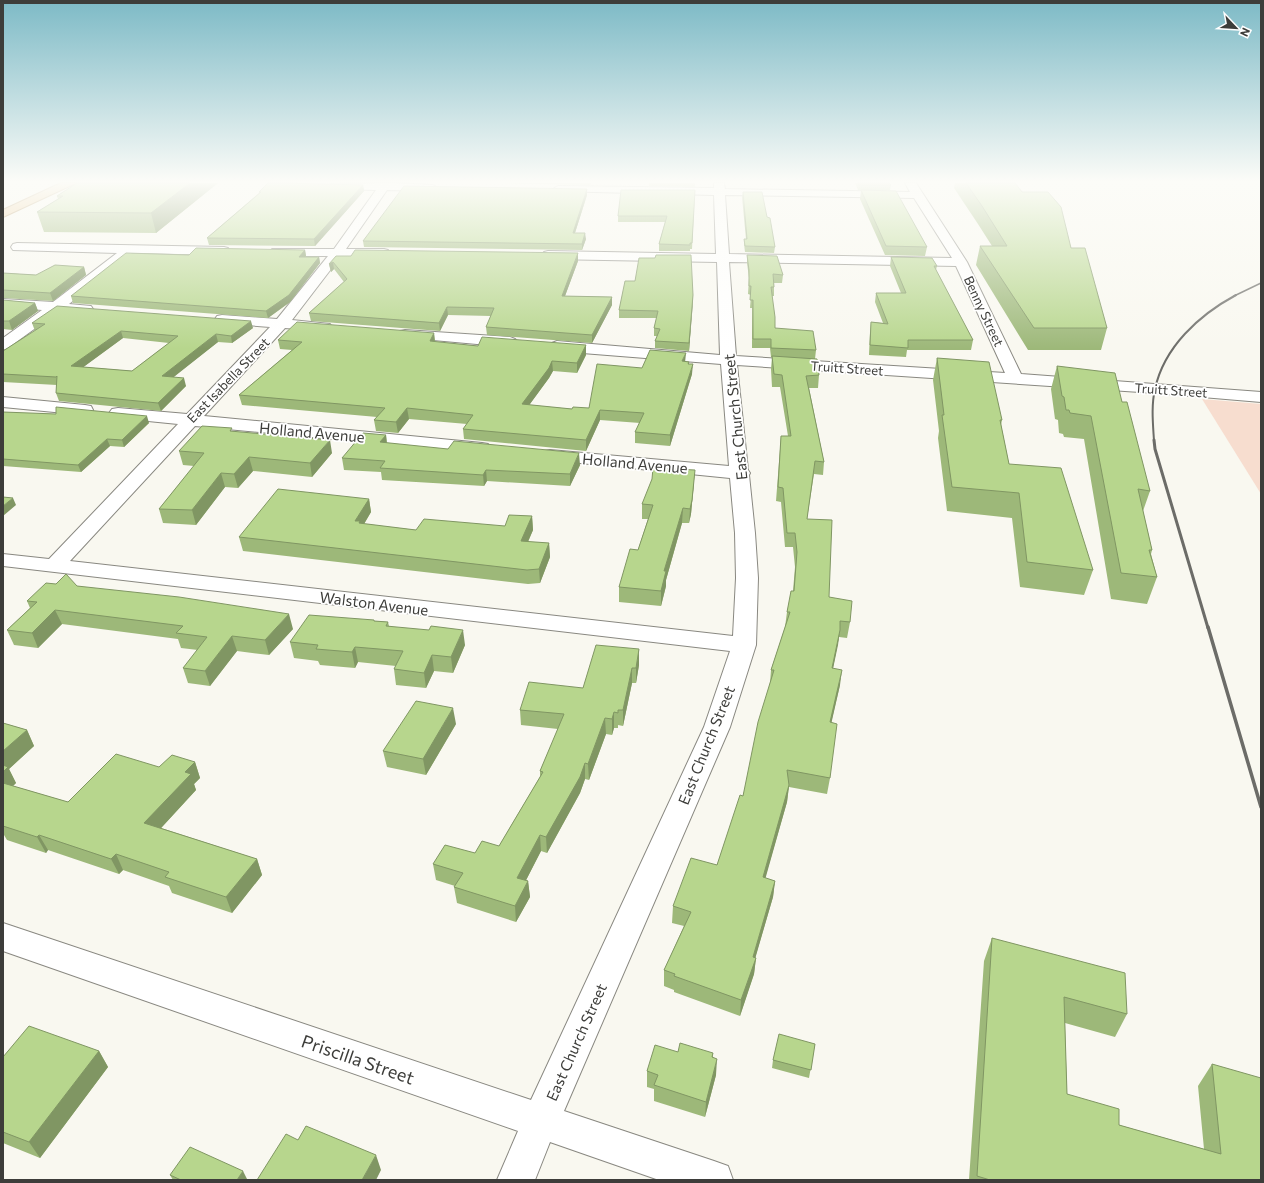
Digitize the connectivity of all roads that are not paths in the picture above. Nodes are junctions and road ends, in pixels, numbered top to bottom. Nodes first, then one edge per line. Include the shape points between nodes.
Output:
1 (348, 238) edge
2 (722, 238) edge
3 (946, 238) edge
4 (17, 247) dead end
5 (129, 249) junction
6 (233, 251) edge
7 (264, 252) edge
8 (337, 253) junction
9 (396, 253) edge
10 (537, 254) edge
11 (723, 257) junction
12 (961, 262) junction
13 (3, 303) edge
14 (56, 307) junction
15 (104, 310) edge
16 (207, 318) edge
17 (281, 324) junction
18 (336, 328) edge
19 (390, 332) edge
20 (523, 343) edge
21 (3, 345) edge
22 (546, 345) edge
23 (729, 360) junction
24 (1016, 380) junction
25 (1261, 397) edge
26 (3, 402) edge
27 (189, 421) junction
28 (497, 450) edge
29 (536, 454) edge
30 (741, 473) junction
31 (3, 560) edge
32 (54, 566) junction
33 (744, 645) junction
34 (3, 937) edge
35 (540, 1122) junction
36 (516, 1180) edge
37 (714, 1180) edge

1 - 8 street, East Isabella Street
2 - 11 street, East Church Street
3 - 12 street, Benny Street
4 - 5 street
5 - 6 street
5 - 14 street
7 - 8 street
8 - 9 street
8 - 17 street, East Isabella Street
10 - 11 street
11 - 12 street
11 - 23 street, East Church Street
12 - 24 street, Benny Street
13 - 14 street
14 - 15 street
14 - 21 street
16 - 17 street
17 - 18 street
17 - 27 street, East Isabella Street
19 - 20 street
22 - 23 street, Truitt Street
23 - 24 street, Truitt Street
23 - 30 street, East Church Street
24 - 25 street, Truitt Street
26 - 27 street, Holland Avenue
27 - 28 street, Holland Avenue
27 - 32 street, East Isabella Street
29 - 30 street, Holland Avenue
30 - 33 street, East Church Street via 747,578
31 - 32 street, Walston Avenue
32 - 33 street, Walston Avenue
33 - 35 street, East Church Street via 717,727
34 - 35 street, Priscilla Street
35 - 36 street, East Church Street
35 - 37 street, Priscilla Street

